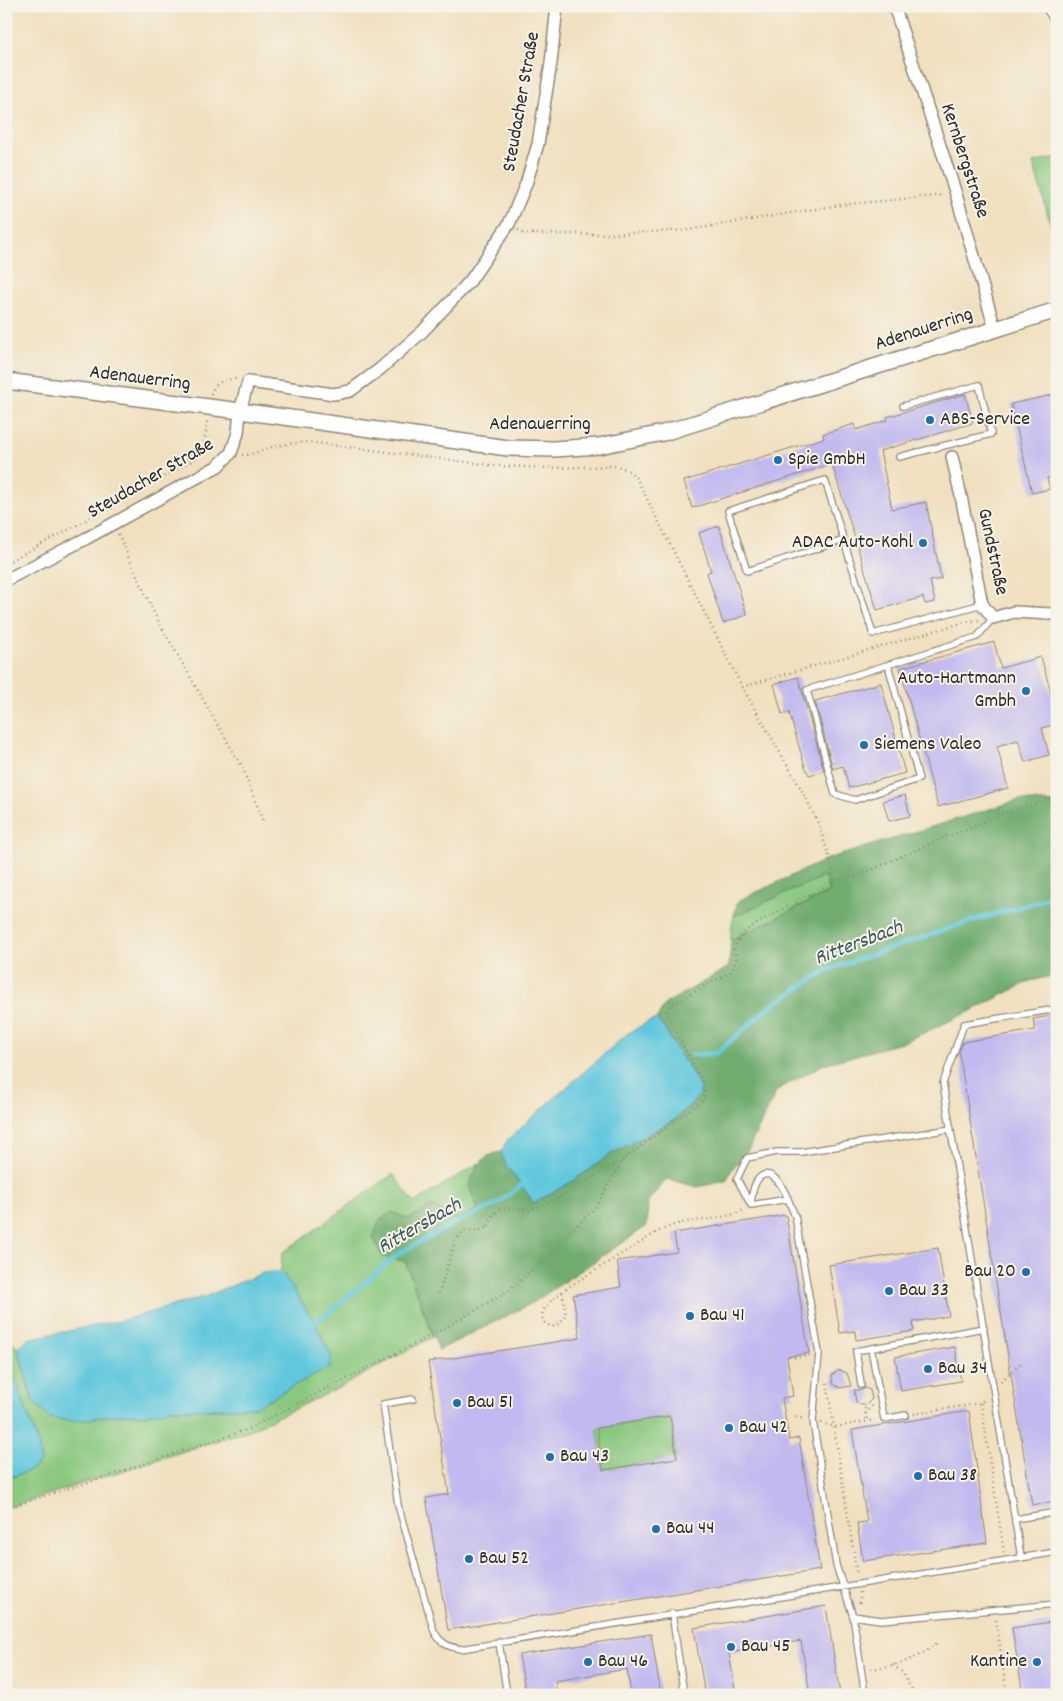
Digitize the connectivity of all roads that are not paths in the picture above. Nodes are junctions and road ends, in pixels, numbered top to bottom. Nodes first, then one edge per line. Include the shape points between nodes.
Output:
1 (557, 6) edge
2 (894, 6) edge
3 (1044, 6) edge
4 (1057, 25) edge
5 (1057, 310) edge
6 (995, 329) junction
7 (6, 381) edge
8 (903, 406) dead end
9 (240, 411) junction
10 (949, 444) junction
11 (899, 457) dead end
12 (952, 457) joint
13 (844, 540) junction
14 (6, 580) edge
15 (982, 604) junction
16 (1057, 612) edge
17 (993, 618) junction
18 (888, 665) junction
19 (1057, 1009) edge
20 (951, 1129) junction
21 (788, 1199) junction
22 (751, 1204) junction
23 (984, 1328) junction
24 (871, 1348) junction
25 (861, 1385) dead end
26 (413, 1399) dead end
27 (906, 1415) road end
28 (1057, 1512) edge
29 (1015, 1519) junction
30 (1057, 1552) edge
31 (1021, 1557) junction
32 (844, 1586) junction
33 (1057, 1604) edge
34 (672, 1613) junction
35 (856, 1616) junction
36 (499, 1642) junction
37 (508, 1695) edge
38 (684, 1695) edge
39 (865, 1695) edge

1 - 9 street, Steudacher Straße via 538,144 526,184 509,224 470,281 422,332 350,390 334,394 248,382
2 - 6 street, Kernbergstraße via 956,194
3 - 4 lane
5 - 6 main road, Adenauerring
6 - 9 main road, Adenauerring via 663,433 599,446 508,448
7 - 9 main road, Adenauerring
8 - 10 lane via 979,385 991,434
9 - 14 street, Steudacher Straße via 238,433 231,453 218,466
10 - 11 lane
10 - 12 lane
12 - 15 street, Gundstraße
13 - 13 lane via 825,480 728,511 747,571
13 - 15 lane via 872,634
15 - 17 street, Gundstraße
16 - 17 street, Gundstraße via 1014,612
17 - 18 lane via 977,637
18 - 18 lane via 919,779 855,800 835,794 807,690
19 - 20 lane via 964,1024 943,1083
20 - 22 lane via 747,1158 736,1179
20 - 23 lane
21 - 22 lane
21 - 22 lane via 778,1179 770,1175 760,1176 755,1182
21 - 32 lane via 795,1216 819,1353 813,1422 836,1565
23 - 24 lane
23 - 29 lane
24 - 25 lane via 856,1351
24 - 27 lane via 884,1418
26 - 36 lane via 383,1404 398,1505 434,1631 439,1640 461,1649
28 - 29 lane
29 - 31 lane
30 - 31 lane
31 - 32 lane
32 - 34 lane
32 - 35 lane
33 - 35 lane via 881,1620
34 - 36 lane
34 - 38 lane
35 - 39 lane
36 - 37 lane

